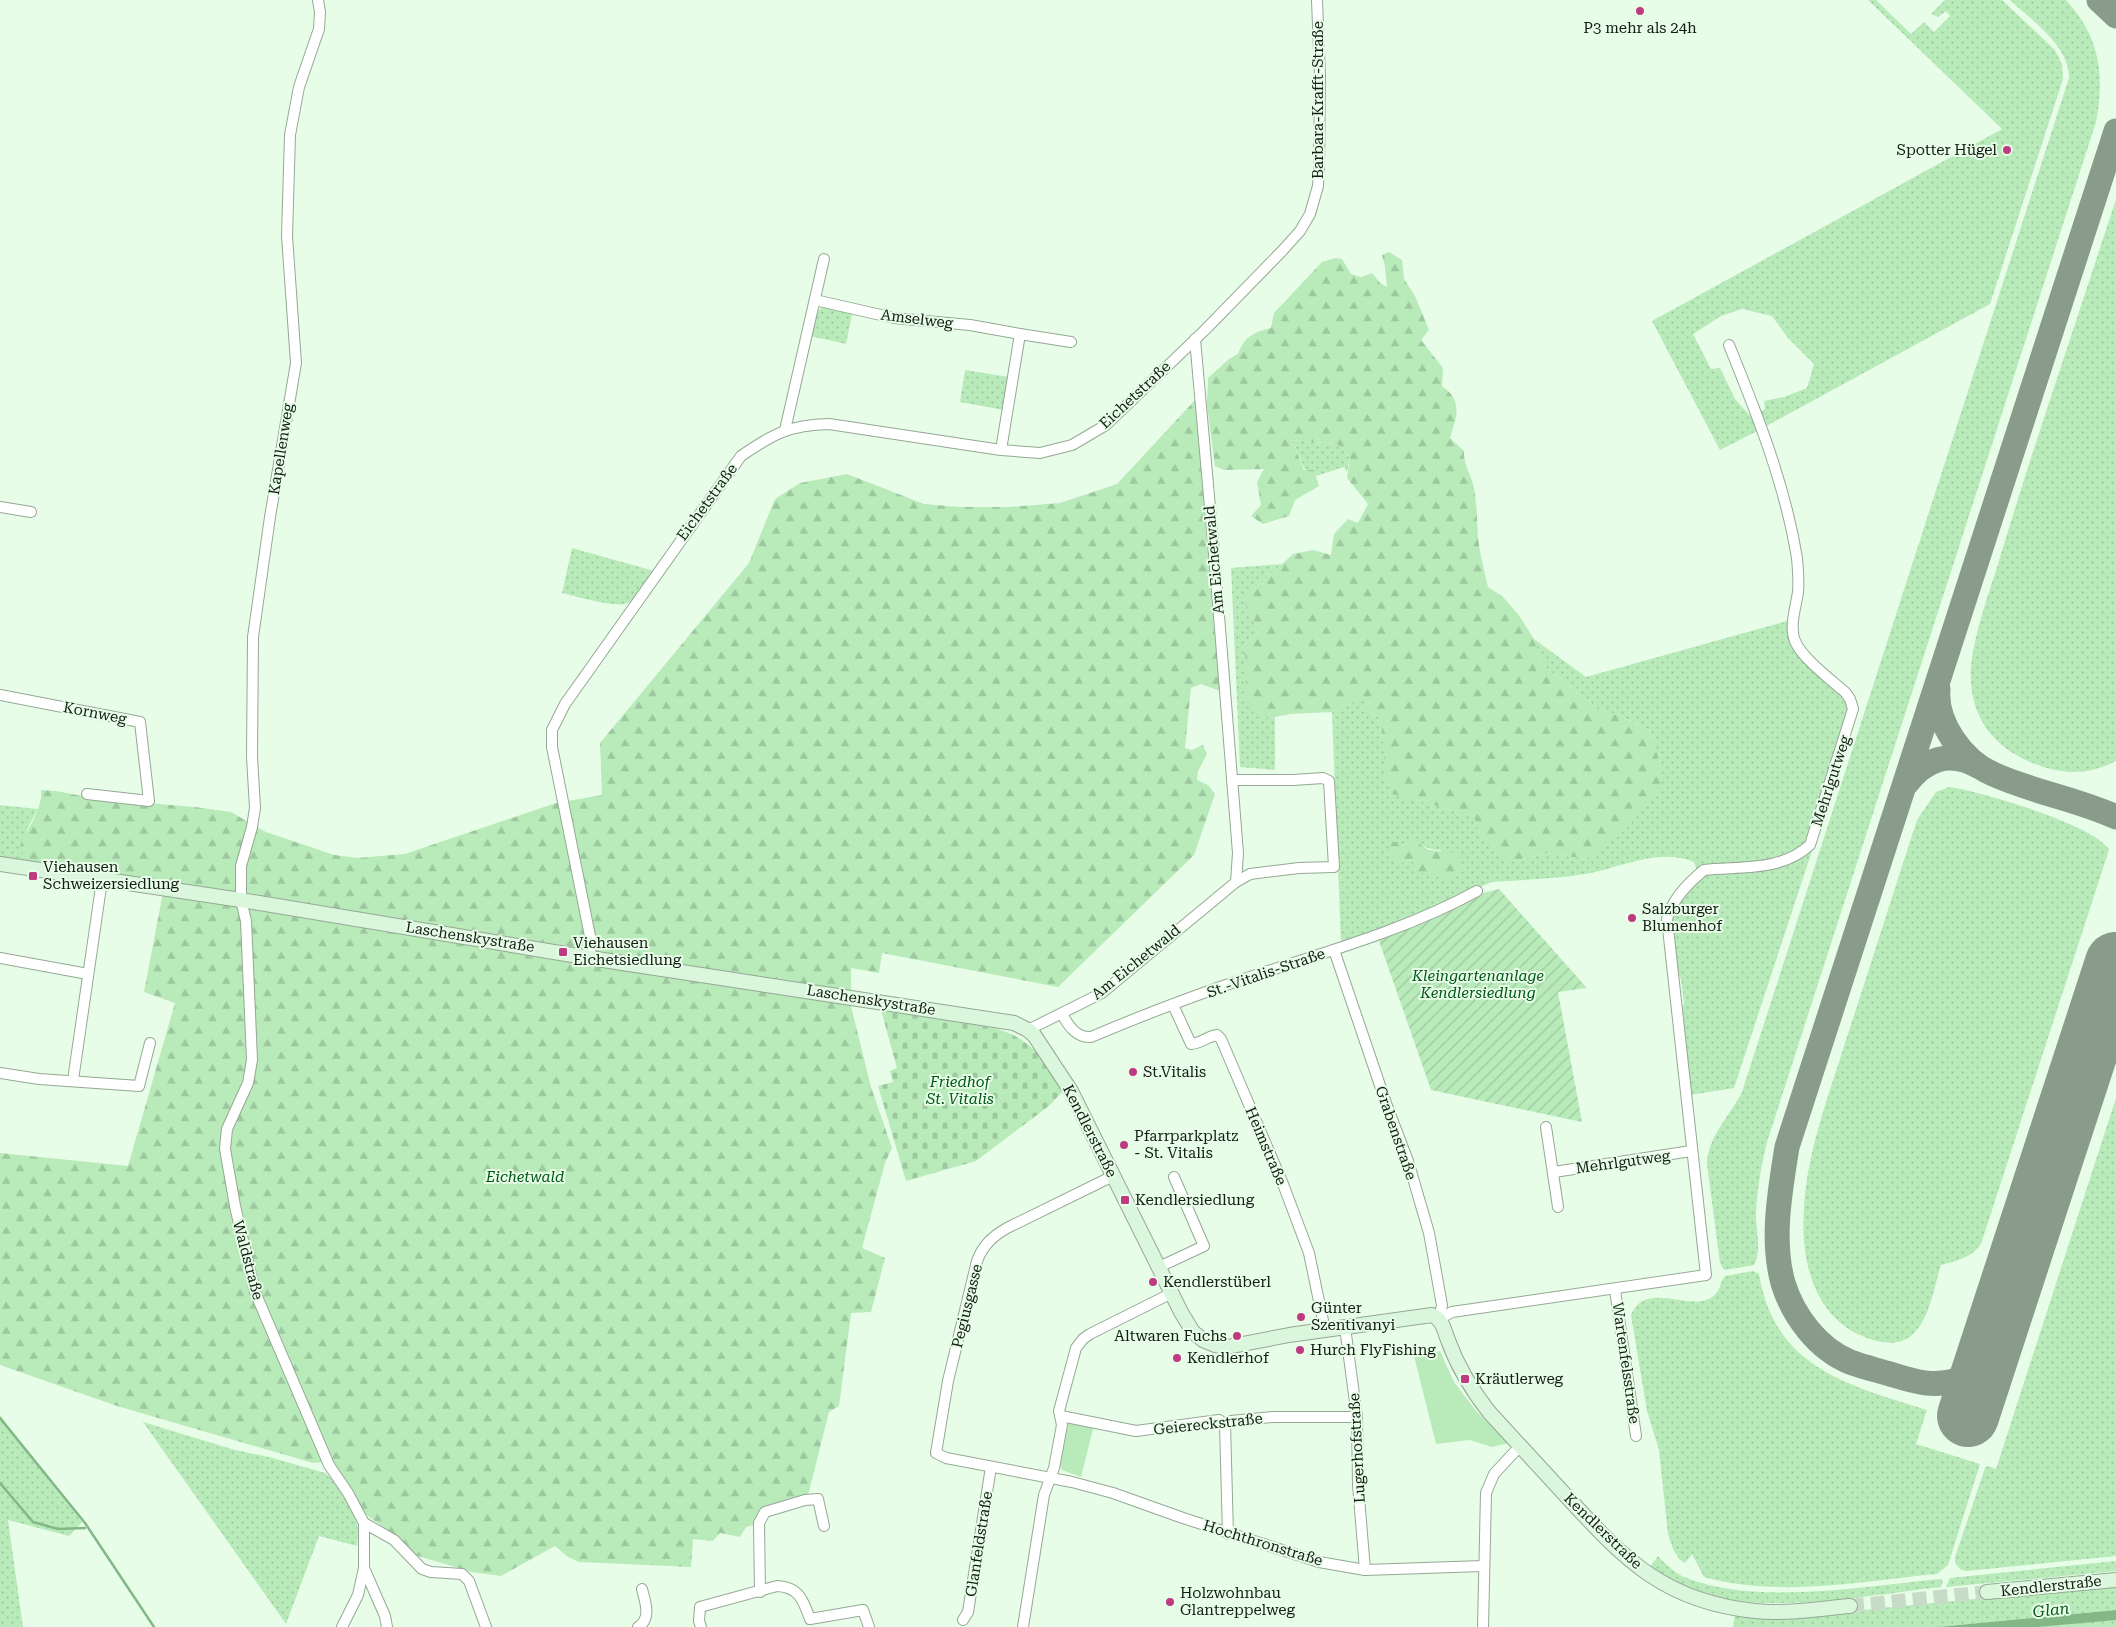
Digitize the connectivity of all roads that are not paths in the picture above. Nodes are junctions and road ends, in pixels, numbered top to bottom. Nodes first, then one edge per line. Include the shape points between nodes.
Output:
1 (318, 0) edge
2 (1318, 0) edge
3 (1283, 250) joint
4 (824, 259) dead end
5 (815, 300) junction
6 (1020, 334) junction
7 (1195, 339) junction
8 (1071, 342) dead end
9 (1729, 345) dead end
10 (785, 430) junction
11 (1002, 450) junction
12 (0, 507) edge
13 (31, 512) dead end
14 (0, 695) edge
15 (1232, 780) junction
16 (87, 794) dead end
17 (0, 864) edge
18 (102, 880) junction
19 (1236, 882) junction
20 (1477, 891) dead end
21 (241, 900) junction
22 (1334, 950) junction
23 (0, 958) edge
24 (590, 958) junction
25 (88, 974) junction
26 (1172, 1005) junction
27 (1062, 1014) junction
28 (1028, 1030) junction
29 (150, 1043) dead end
30 (0, 1072) edge
31 (73, 1080) junction
32 (1546, 1126) dead end
33 (1692, 1151) junction
34 (1554, 1172) junction
35 (1113, 1176) junction
36 (1174, 1177) dead end
37 (1558, 1207) dead end
38 (1159, 1267) junction
39 (1706, 1275) joint
40 (1616, 1290) junction
41 (1172, 1293) junction
42 (1439, 1319) junction
43 (1345, 1328) junction
44 (1325, 1330) junction
45 (1061, 1416) junction
46 (1357, 1417) junction
47 (1225, 1424) junction
48 (1636, 1436) dead end
49 (1520, 1446) junction
50 (991, 1467) junction
51 (1049, 1478) junction
52 (364, 1523) junction
53 (824, 1526) dead end
54 (1228, 1534) junction
55 (1483, 1566) junction
56 (364, 1568) junction
57 (1365, 1570) junction
58 (2116, 1580) edge
59 (642, 1589) dead end
60 (760, 1592) junction
61 (1987, 1592) tunnel mouth
62 (1850, 1606) tunnel mouth
63 (963, 1620) dead end
64 (342, 1627) edge
65 (387, 1627) edge
66 (486, 1627) edge
67 (638, 1627) edge
68 (701, 1627) edge
69 (869, 1627) edge
70 (1023, 1627) edge
71 (1484, 1627) edge

1 - 21 street, Kapellenweg via 319,29 299,87 290,135 286,236 296,362 254,637 252,757 255,808 241,866
2 - 3 street, Barbara-Krafft-Straße via 1318,186 1306,222
3 - 7 street, Eichetstraße
4 - 5 street
5 - 6 street, Amselweg via 894,318 970,325
5 - 10 street
6 - 8 street, Amselweg
6 - 11 street
7 - 11 street, Eichetstraße via 1106,425 1072,445 1040,453
7 - 15 street, Am Eichetwald
9 - 33 street, Mehrlgutweg via 1751,398 1782,490 1791,528 1798,582 1794,638 1802,652 1845,692 1853,709 1810,845 1798,854 1765,866 1704,870 1680,894 1669,911 1667,927
10 - 11 street, Eichetstraße via 828,424
10 - 24 street, Eichetstraße via 741,456 565,704 552,730 552,747 591,941
12 - 13 street
14 - 16 street, Kornweg via 140,722 149,801
15 - 19 street, Am Eichetwald via 1238,853
15 - 19 street, Am Eichetwald via 1323,778 1329,781 1334,867 1250,874
17 - 18 street, Laschenskystraße
18 - 21 street, Laschenskystraße
18 - 25 street
19 - 27 street, Am Eichetwald via 1102,993
20 - 22 street, St.-Vitalis-Straße via 1442,910
21 - 24 street, Laschenskystraße
21 - 52 street, Waldstraße via 246,921 252,1060 248,1084 230,1119 225,1137 235,1206 258,1300 329,1465
22 - 26 street, St.-Vitalis-Straße
22 - 42 street, Grabenstraße via 1430,1233 1442,1305
23 - 25 street
24 - 28 street, Laschenskystraße via 998,1020
25 - 31 street
26 - 27 street, St.-Vitalis-Straße via 1089,1037 1076,1032
26 - 44 street, Heimstraße via 1190,1044 1214,1035 1221,1039 1309,1254
27 - 28 street, Am Eichetwald
28 - 35 street, Kendlerstraße via 1065,1080
29 - 31 street via 139,1086
30 - 31 street via 39,1079
32 - 34 street, Mehrlgutweg
33 - 34 street, Mehrlgutweg
33 - 39 street, Mehrlgutweg
34 - 37 street, Mehrlgutweg
35 - 38 street, Kendlerstraße
35 - 50 street, Pegiusgasse via 997,1233 984,1247 976,1267 948,1381 936,1453
36 - 38 street via 1204,1246
38 - 41 street, Kendlerstraße
39 - 40 street, Kendlerstraße
40 - 42 street, Kendlerstraße via 1452,1312
40 - 48 street, Wartenfelsstraße
41 - 44 street, Kendlerstraße via 1193,1332 1216,1345 1227,1347
41 - 45 street via 1112,1322 1078,1344 1059,1410
42 - 43 street, Kendlerstraße via 1428,1315
42 - 49 street, Kendlerstraße via 1465,1379
43 - 44 street, Kendlerstraße
43 - 46 street, Lugerhofstraße
45 - 47 street, Geiereckstraße via 1136,1432 1219,1420
45 - 51 street via 1054,1468
46 - 47 street, Geiereckstraße via 1273,1417
46 - 57 street, Lugerhofstraße via 1358,1485
47 - 54 street
49 - 55 street via 1494,1474 1486,1493
49 - 62 street, Kendlerstraße via 1618,1551 1671,1588 1713,1604 1757,1611
50 - 51 street
50 - 63 street, Glanfeldstraße via 968,1612
51 - 54 street, Hochthronstraße via 1113,1493
51 - 70 street
52 - 56 street, Waldstraße
52 - 66 street via 394,1540 422,1569 462,1574 469,1581
53 - 60 street via 818,1499 765,1512 759,1523
54 - 57 street, Hochthronstraße via 1319,1562
55 - 57 street, Hochthronstraße
55 - 71 street
56 - 64 street, Waldstraße via 358,1594
56 - 65 street
58 - 61 street, Kendlerstraße
59 - 67 street via 647,1616
60 - 68 street via 700,1607
60 - 69 street via 789,1586 805,1605 810,1619 862,1610

